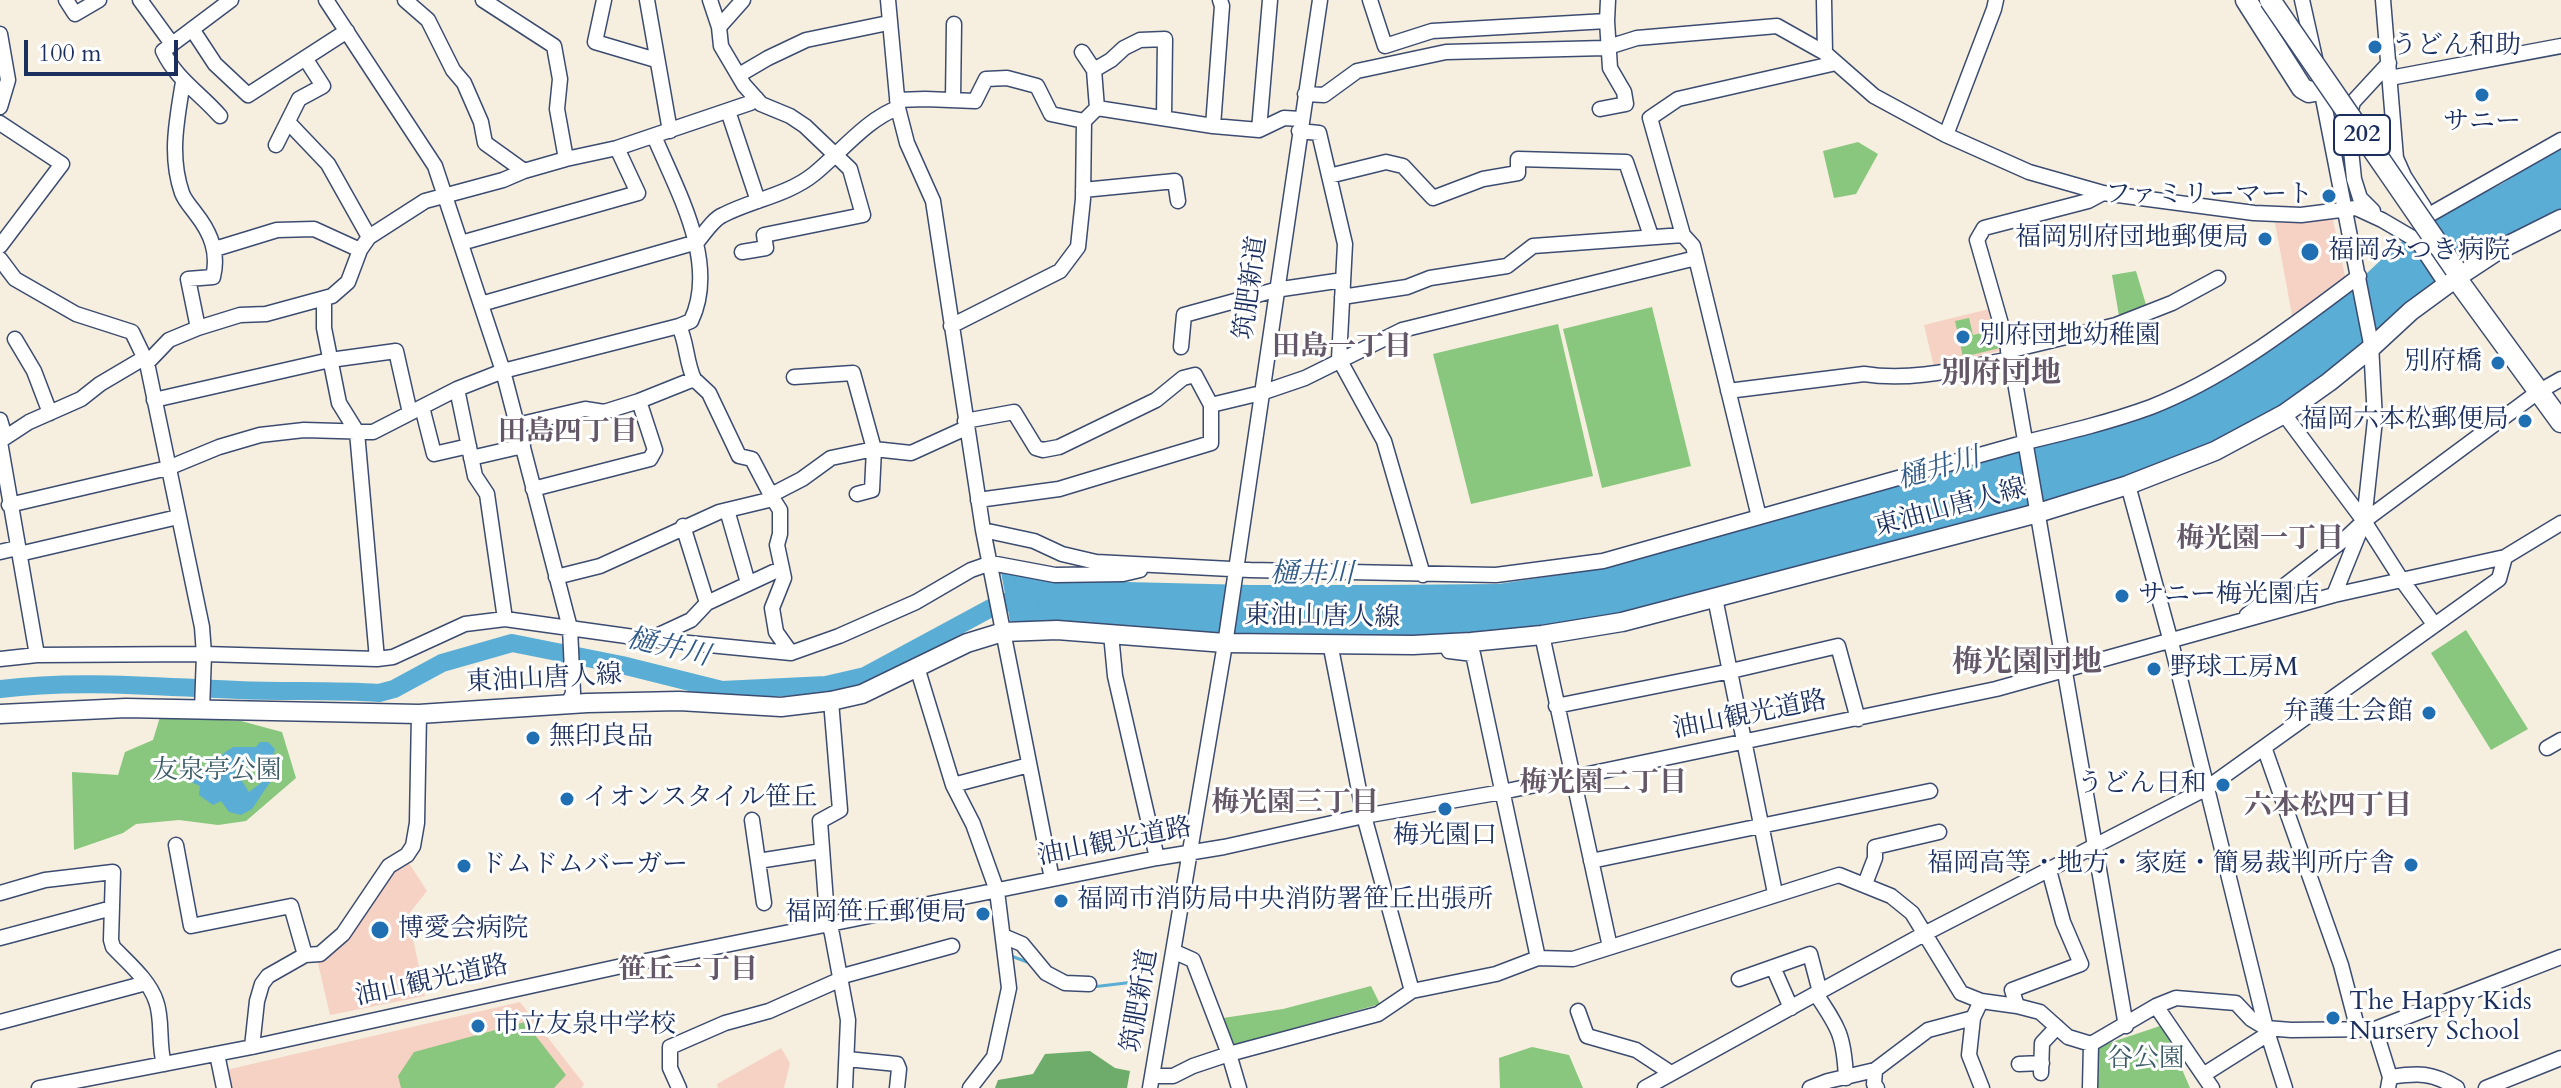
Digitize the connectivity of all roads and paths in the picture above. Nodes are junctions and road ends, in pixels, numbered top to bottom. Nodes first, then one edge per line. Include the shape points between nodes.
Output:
1 (66, 0) edge
2 (99, 0) edge
3 (140, 0) edge
4 (231, 0) edge
5 (326, 0) edge
6 (405, 0) edge
7 (483, 0) edge
8 (517, 0) edge
9 (604, 0) edge
10 (647, 0) edge
11 (710, 0) edge
12 (743, 0) edge
13 (888, 0) edge
14 (1220, 0) edge
15 (1270, 0) edge
16 (1320, 0) edge
17 (1370, 0) edge
18 (1608, 0) edge
19 (1824, 0) edge
20 (1996, 0) edge
21 (2246, 0) edge
22 (2257, 0) edge
23 (2270, 0) edge
24 (2302, 0) edge
25 (2383, 0) edge
26 (510, 16) junction
27 (1607, 21) junction
28 (888, 23) junction
29 (954, 24) dead end
30 (719, 27) junction
31 (192, 29) junction
32 (347, 31) junction
33 (0, 34) edge
34 (172, 44) junction
35 (1609, 46) junction
36 (2561, 46) edge
37 (1082, 52) dead end
38 (305, 58) junction
39 (1830, 58) junction
40 (656, 60) junction
41 (1094, 70) junction
42 (2390, 70) junction
43 (739, 75) junction
44 (183, 82) junction
45 (2321, 90) junction
46 (1305, 94) junction
47 (756, 98) junction
48 (953, 100) junction
49 (898, 104) junction
50 (0, 107) edge
51 (1097, 108) junction
52 (1600, 109) dead end
53 (728, 111) junction
54 (220, 116) dead end
55 (1164, 118) junction
56 (1084, 121) junction
57 (288, 122) junction
58 (0, 123) edge
59 (1300, 125) junction
60 (1213, 126) junction
61 (1259, 130) junction
62 (670, 131) junction
63 (1946, 135) junction
64 (654, 136) junction
65 (2561, 140) edge
66 (276, 145) dead end
67 (617, 148) junction
68 (834, 154) junction
69 (566, 159) junction
70 (524, 171) junction
71 (1329, 176) junction
72 (1083, 190) junction
73 (2103, 193) junction
74 (446, 197) junction
75 (758, 201) junction
76 (1178, 201) dead end
77 (2345, 209) junction
78 (2430, 217) junction
79 (2561, 219) edge
80 (2382, 220) junction
81 (1683, 235) junction
82 (1651, 236) junction
83 (369, 237) junction
84 (2422, 241) junction
85 (697, 242) junction
86 (461, 243) junction
87 (0, 246) edge
88 (215, 249) junction
89 (360, 250) junction
90 (742, 252) dead end
91 (1696, 258) junction
92 (0, 259) edge
93 (2452, 275) junction
94 (2359, 277) junction
95 (2218, 278) dead end
96 (1343, 280) junction
97 (1275, 290) junction
98 (1342, 297) junction
99 (324, 299) junction
100 (481, 304) junction
101 (679, 326) junction
102 (951, 326) junction
103 (198, 328) junction
104 (15, 339) dead end
105 (2371, 346) junction
106 (1181, 347) dead end
107 (2010, 355) junction
108 (1339, 359) junction
109 (146, 360) junction
110 (330, 360) junction
111 (503, 371) junction
112 (794, 377) dead end
113 (694, 379) junction
114 (2561, 379) edge
115 (457, 389) junction
116 (1728, 391) junction
117 (2538, 392) junction
118 (1261, 393) junction
119 (154, 400) junction
120 (639, 401) junction
121 (1211, 405) junction
122 (416, 410) junction
123 (50, 413) junction
124 (2284, 414) junction
125 (0, 420) edge
126 (2561, 422) edge
127 (517, 425) junction
128 (966, 425) junction
129 (357, 432) junction
130 (2, 440) edge
131 (2027, 445) junction
132 (523, 446) junction
133 (874, 449) junction
134 (470, 452) junction
135 (168, 468) junction
136 (3, 480) edge
137 (2128, 485) junction
138 (533, 489) junction
139 (857, 494) dead end
140 (772, 497) junction
141 (978, 500) junction
142 (9, 505) junction
143 (727, 510) junction
144 (2038, 511) junction
145 (178, 517) junction
146 (1759, 517) junction
147 (2364, 521) junction
148 (2561, 523) edge
149 (683, 526) junction
150 (983, 530) junction
151 (18, 551) junction
152 (0, 552) edge
153 (2505, 557) junction
154 (1160, 565) junction
155 (992, 566) junction
156 (782, 568) junction
157 (1423, 575) junction
158 (556, 577) junction
159 (1234, 577) junction
160 (2401, 579) junction
161 (748, 583) junction
162 (2334, 595) junction
163 (1715, 598) junction
164 (707, 603) junction
165 (505, 619) junction
166 (2241, 620) junction
167 (2434, 624) junction
168 (1002, 627) junction
169 (571, 633) junction
170 (1111, 634) junction
171 (1542, 635) junction
172 (648, 639) junction
173 (1225, 640) junction
174 (2171, 642) junction
175 (1330, 643) junction
176 (1445, 643) junction
177 (791, 653) junction
178 (37, 655) junction
179 (204, 657) junction
180 (0, 659) edge
181 (377, 659) junction
182 (917, 667) junction
183 (1731, 671) junction
184 (2065, 671) junction
185 (571, 699) junction
186 (831, 701) junction
187 (1556, 706) junction
188 (202, 707) junction
189 (0, 714) edge
190 (419, 714) junction
191 (1858, 719) junction
192 (1746, 740) junction
193 (2561, 740) edge
194 (2264, 747) junction
195 (2547, 748) dead end
196 (1029, 765) junction
197 (1572, 776) junction
198 (953, 785) junction
199 (2207, 788) junction
200 (1930, 791) dead end
201 (1502, 792) junction
202 (1364, 816) junction
203 (752, 820) dead end
204 (1763, 825) junction
205 (1939, 832) dead end
206 (176, 845) dead end
207 (2096, 846) junction
208 (822, 851) junction
209 (1190, 853) junction
210 (1157, 858) junction
211 (758, 861) junction
212 (1591, 861) junction
213 (2049, 870) junction
214 (1052, 879) junction
215 (1865, 884) junction
216 (997, 891) junction
217 (0, 893) edge
218 (1775, 893) junction
219 (764, 903) dead end
220 (112, 908) junction
221 (830, 925) junction
222 (1924, 934) junction
223 (1003, 936) junction
224 (0, 938) edge
225 (952, 946) dead end
226 (1610, 947) junction
227 (1175, 952) junction
228 (305, 955) junction
229 (2561, 957) edge
230 (1538, 958) junction
231 (1773, 967) junction
232 (839, 978) junction
233 (1739, 979) dead end
234 (146, 983) junction
235 (1089, 984) dead end
236 (1412, 991) junction
237 (1818, 993) junction
238 (1981, 1001) junction
239 (2017, 1006) junction
240 (2156, 1006) junction
241 (1791, 1008) junction
242 (1578, 1011) dead end
243 (1973, 1018) junction
244 (0, 1022) edge
245 (2126, 1026) junction
246 (2057, 1027) junction
247 (2375, 1029) junction
248 (2358, 1030) junction
249 (2267, 1031) junction
250 (2091, 1044) junction
251 (252, 1047) junction
252 (217, 1054) junction
253 (1229, 1054) junction
254 (2561, 1058) edge
255 (847, 1059) junction
256 (164, 1064) junction
257 (2019, 1064) dead end
258 (1875, 1070) junction
259 (1671, 1073) junction
260 (1846, 1078) junction
261 (1151, 1082) edge
262 (2208, 1082) edge
263 (2389, 1082) edge
264 (39, 1088) edge
265 (224, 1088) edge
266 (679, 1088) edge
267 (845, 1088) edge
268 (897, 1088) edge
269 (970, 1088) edge
270 (1239, 1088) edge
271 (1645, 1088) edge
272 (1810, 1088) edge
273 (1877, 1088) edge
274 (1982, 1088) edge
275 (2090, 1088) edge
276 (2285, 1088) edge
277 (2457, 1088) edge
278 (2486, 1088) edge

1 - 2 street via 75,14
3 - 34 street
4 - 31 street
5 - 32 street
6 - 70 street via 428,20 464,83 485,143
7 - 26 street
8 - 26 street
9 - 40 street via 595,42
10 - 40 street
11 - 30 street
12 - 30 street
13 - 28 street
14 - 60 street
15 - 61 street
16 - 46 street, 筑肥新道
17 - 27 street via 1385,46 1432,31
18 - 27 street
19 - 39 street
20 - 63 street
21 - 45 highway via 2302,88
22 - 84 highway, 202
23 - 84 highway, 202, bridge
24 - 45 street
25 - 42 street
26 - 69 street via 554,46
27 - 35 street
28 - 43 street via 806,40
28 - 49 street
29 - 48 street
30 - 43 street via 721,46
31 - 34 street
31 - 38 street via 215,64 248,95
32 - 38 street
32 - 74 street via 435,166
33 - 50 street via 8,80
34 - 44 street via 163,51
35 - 39 street via 1637,38 1777,26
35 - 46 street via 1446,52 1357,71 1324,95
35 - 52 street via 1610,68 1626,104
36 - 42 street
37 - 41 street
38 - 57 street via 323,86 299,99
39 - 63 street via 1874,96
39 - 81 street via 1678,99 1650,118
40 - 62 street
41 - 51 street
41 - 55 street via 1140,40 1165,39
42 - 78 street via 2396,158
42 - 80 street via 2353,102 2348,121 2360,198
43 - 47 street
44 - 54 street
44 - 88 street via 173,140 179,181
45 - 77 street
46 - 59 street, 筑肥新道
47 - 53 street
47 - 68 street via 805,126
48 - 49 street
48 - 56 street via 975,101 986,79 1007,78 1037,86 1051,114
49 - 68 street
49 - 102 street via 907,143 933,201
51 - 55 street
51 - 56 street
53 - 62 street
53 - 75 street
55 - 60 street
56 - 72 street
57 - 66 street
57 - 83 street via 328,164
58 - 87 street via 62,164
59 - 61 street via 1284,118
59 - 71 street via 1319,133
59 - 97 street, 筑肥新道
60 - 61 street
62 - 64 street
63 - 73 street via 2029,172
64 - 67 street
64 - 85 street
65 - 78 street
67 - 69 street
67 - 86 street via 638,193
68 - 75 street via 794,187
68 - 90 street via 850,169 863,215 764,235 766,248
69 - 70 street
70 - 74 street
71 - 82 street via 1386,162 1403,166 1433,198 1483,179 1518,173 1518,159 1626,162
71 - 96 street via 1345,244
72 - 76 street via 1175,181
72 - 102 street via 1078,247 1060,271
73 - 77 street via 2254,213 2301,215
73 - 107 street via 1984,228 1977,240
74 - 83 street via 425,201
74 - 86 street
75 - 85 street via 720,215
77 - 80 street via 2356,208
77 - 94 street
78 - 84 street, bridge
79 - 93 main road, 東油山唐人線
80 - 84 street
81 - 82 street
81 - 91 street
82 - 98 street via 1533,246 1507,266
83 - 89 street
84 - 93 highway, 202
85 - 100 street
85 - 101 street via 698,306 691,321
86 - 100 street
88 - 89 street via 277,230 314,229
88 - 103 street via 213,277 188,279
89 - 99 street via 348,282
91 - 108 street via 1402,330
91 - 116 street
92 - 109 street via 15,279 76,314 132,332
93 - 105 main road, 東油山唐人線
93 - 117 highway, 202
94 - 105 street
94 - 131 street via 2197,385 2152,406
95 - 107 street via 2116,325
96 - 97 street
96 - 98 street
97 - 106 street via 1184,315
97 - 118 street, 筑肥新道
98 - 108 street
99 - 103 street
99 - 110 street
100 - 111 street
101 - 111 street
101 - 113 street
102 - 128 street
103 - 109 street via 169,340
104 - 123 street
105 - 124 main road, 東油山唐人線
105 - 147 street via 2375,420
107 - 116 street via 1937,373 1887,378 1864,374
107 - 131 street
108 - 118 street
108 - 157 street via 1384,441
109 - 119 street
109 - 123 street
110 - 119 street
110 - 122 street via 396,351
110 - 129 street via 339,403
111 - 115 street
111 - 127 street
112 - 133 street via 853,373
113 - 120 street
113 - 140 street via 709,393 739,456 752,459
114 - 117 street
115 - 122 street
115 - 134 street
116 - 146 street
117 - 126 highway, 202
117 - 147 street
118 - 121 street
118 - 159 street, 筑肥新道
119 - 135 street
120 - 127 street via 604,412 585,409
120 - 138 street via 655,450 650,459
121 - 128 street via 1195,375 1059,447 1036,448 1014,412
121 - 141 street via 1211,443 1059,489
122 - 129 street via 373,432
122 - 134 street via 434,454
123 - 130 street
124 - 137 main road, 東油山唐人線 via 2215,451
124 - 147 street
125 - 130 street
127 - 132 street
128 - 133 street via 911,453
128 - 141 street
129 - 135 street via 260,435
129 - 181 street
130 - 136 street
131 - 144 street
131 - 146 street
132 - 134 street
132 - 138 street
133 - 139 street via 872,490
133 - 140 street via 831,458
134 - 165 street via 475,476 487,494
135 - 142 street
135 - 145 street
136 - 142 street
137 - 144 main road, 東油山唐人線
137 - 174 street
138 - 158 street
140 - 143 street
140 - 156 street via 780,510 777,545
141 - 150 street
142 - 151 street
143 - 149 street
143 - 161 street
144 - 163 main road, 東油山唐人線
144 - 184 street
145 - 151 street
145 - 179 street
146 - 157 street via 1603,561 1496,575
147 - 160 street
147 - 162 street
147 - 166 street
148 - 153 street, 油山観光道路
149 - 158 street via 600,566
149 - 164 street
150 - 154 street via 1096,562
150 - 155 street
151 - 152 street
151 - 178 street
153 - 160 street, 油山観光道路
153 - 167 street via 2499,579
154 - 155 street via 1082,576
154 - 159 street
155 - 168 street
155 - 177 street via 971,570 916,602
156 - 161 street
156 - 177 street via 784,578 772,608 776,632
157 - 159 street
158 - 169 street
159 - 173 street, 筑肥新道
160 - 162 street, 油山観光道路
160 - 167 street
161 - 164 street
162 - 166 street, 油山観光道路
163 - 171 main road, 東油山唐人線 via 1622,622
163 - 183 street
164 - 172 street via 691,620
165 - 169 street
165 - 181 street via 465,624 393,657
166 - 174 street, 油山観光道路
167 - 194 street
168 - 170 main road, 東油山唐人線
168 - 182 main road, 東油山唐人線
168 - 196 street
169 - 172 street
169 - 185 street
170 - 173 main road, 東油山唐人線
170 - 210 street via 1115,676
171 - 176 main road, 東油山唐人線
171 - 187 street
172 - 177 street
173 - 175 main road, 東油山唐人線
173 - 209 street, 筑肥新道
174 - 184 street, 油山観光道路
174 - 199 street
175 - 176 main road, 東油山唐人線
175 - 202 street
176 - 201 street via 1449,651 1473,654
178 - 179 street
178 - 180 street
179 - 181 street
179 - 188 street
182 - 186 main road, 東油山唐人線 via 862,694
182 - 198 street
183 - 187 street
183 - 191 street via 1838,646
183 - 192 street
184 - 191 street, 油山観光道路
184 - 207 street
185 - 186 main road, 東油山唐人線 via 781,707
185 - 190 main road, 東油山唐人線
186 - 208 street via 840,810 820,821
187 - 197 street
188 - 189 main road, 東油山唐人線
188 - 190 main road, 東油山唐人線
190 - 228 street via 413,846 389,866 343,934 320,954
191 - 192 street, 油山観光道路
192 - 197 street, 油山観光道路
192 - 204 street
193 - 195 street
194 - 199 street
194 - 248 street via 2341,965
196 - 198 street
196 - 214 street
197 - 201 street, 油山観光道路
197 - 212 street
198 - 216 street
199 - 207 street
199 - 249 street
200 - 204 street
201 - 202 street, 油山観光道路
201 - 230 street
202 - 209 street, 油山観光道路
202 - 236 street
203 - 211 street
204 - 212 street
204 - 218 street
205 - 215 street via 1875,847
206 - 228 street via 191,926 291,906
207 - 213 street
207 - 245 street
208 - 211 street
208 - 221 street
209 - 210 street, 油山観光道路
209 - 227 street, 筑肥新道
210 - 214 street, 油山観光道路
211 - 219 street
212 - 226 street
213 - 222 street
213 - 239 street via 2081,964 2012,990
214 - 216 street, 油山観光道路
215 - 218 street via 1839,875
215 - 222 street via 1912,913
216 - 221 street, 油山観光道路
216 - 223 street
217 - 220 street via 45,880 111,871
218 - 226 street
220 - 224 street
220 - 234 street via 113,947
221 - 232 street
221 - 251 street, 油山観光道路
222 - 237 street
222 - 238 street via 1961,993
223 - 235 street via 1022,944 1046,973 1065,983
223 - 269 street via 1009,988 994,1057
225 - 232 street
226 - 230 street via 1573,959
227 - 253 street via 1193,960
227 - 261 street, 筑肥新道
228 - 251 street via 262,984
229 - 247 street
230 - 236 street via 1496,974
231 - 233 street
231 - 237 street via 1810,954
231 - 241 street
232 - 255 street via 848,1020
232 - 266 street via 769,1011 670,1047 670,1068
234 - 244 street
234 - 256 street via 157,1003
236 - 253 street via 1378,1014
237 - 241 street
237 - 260 street via 1839,1028
238 - 239 street
238 - 243 street
239 - 246 street via 2040,1012
240 - 245 street
240 - 249 street via 2176,998 2236,1003
240 - 262 street
241 - 259 street
242 - 259 street via 1587,1036 1636,1050
243 - 258 street via 1928,1030
243 - 274 street via 1969,1055
245 - 250 street
246 - 250 street via 2068,1037
246 - 257 street via 2042,1043 2042,1068
247 - 248 street
247 - 263 street
248 - 249 street
249 - 262 street
249 - 276 street
250 - 275 street
251 - 252 street, 油山観光道路
252 - 256 street, 油山観光道路
252 - 265 street
253 - 261 street
253 - 270 street
254 - 278 street
255 - 267 street
255 - 268 street via 897,1064
256 - 264 street, 油山観光道路
258 - 260 street
258 - 273 street
259 - 271 street
260 - 272 street
263 - 277 street via 2417,1073 2440,1077

